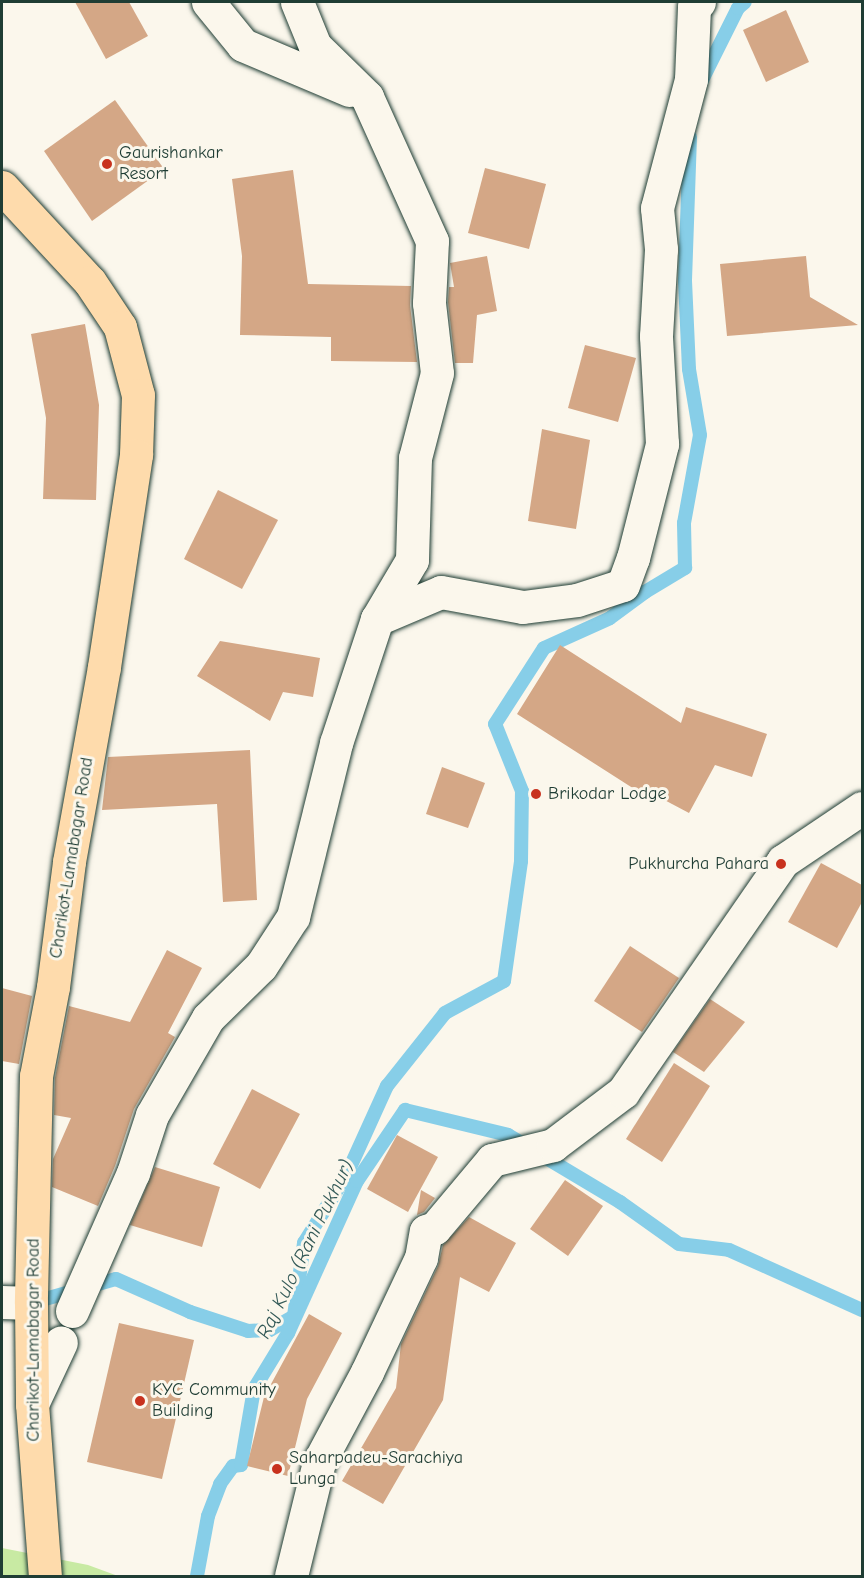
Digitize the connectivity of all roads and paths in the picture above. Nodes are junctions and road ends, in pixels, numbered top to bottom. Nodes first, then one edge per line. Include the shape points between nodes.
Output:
1 (208, 2) edge
2 (297, 2) edge
3 (699, 2) edge
4 (367, 97) junction
5 (2, 187) edge
6 (377, 619) junction
7 (862, 808) edge
8 (16, 1303) edge
9 (72, 1311) dead end
10 (61, 1342) dead end
11 (32, 1404) junction
12 (45, 1576) edge
13 (291, 1576) edge

1 - 4 street via 243,45
2 - 4 street via 315,46
3 - 6 street via 694,7 691,79 657,208 661,249 656,336 662,444 623,585 577,600 523,607 441,592
4 - 6 street via 432,242 429,303 437,373 415,458 412,560
5 - 8 main road, Charikot-Lamabagar Road via 90,282 120,327 138,395 134,467 104,668 36,1076
6 - 9 street via 336,743 294,917 261,966 208,1018 152,1115 133,1173
7 - 13 street via 783,861 623,1092 554,1146 492,1160 435,1228 426,1231 421,1258 319,1462
8 - 11 main road, Charikot-Lamabagar Road
10 - 11 street
11 - 12 main road, Charikot-Lamabagar Road

